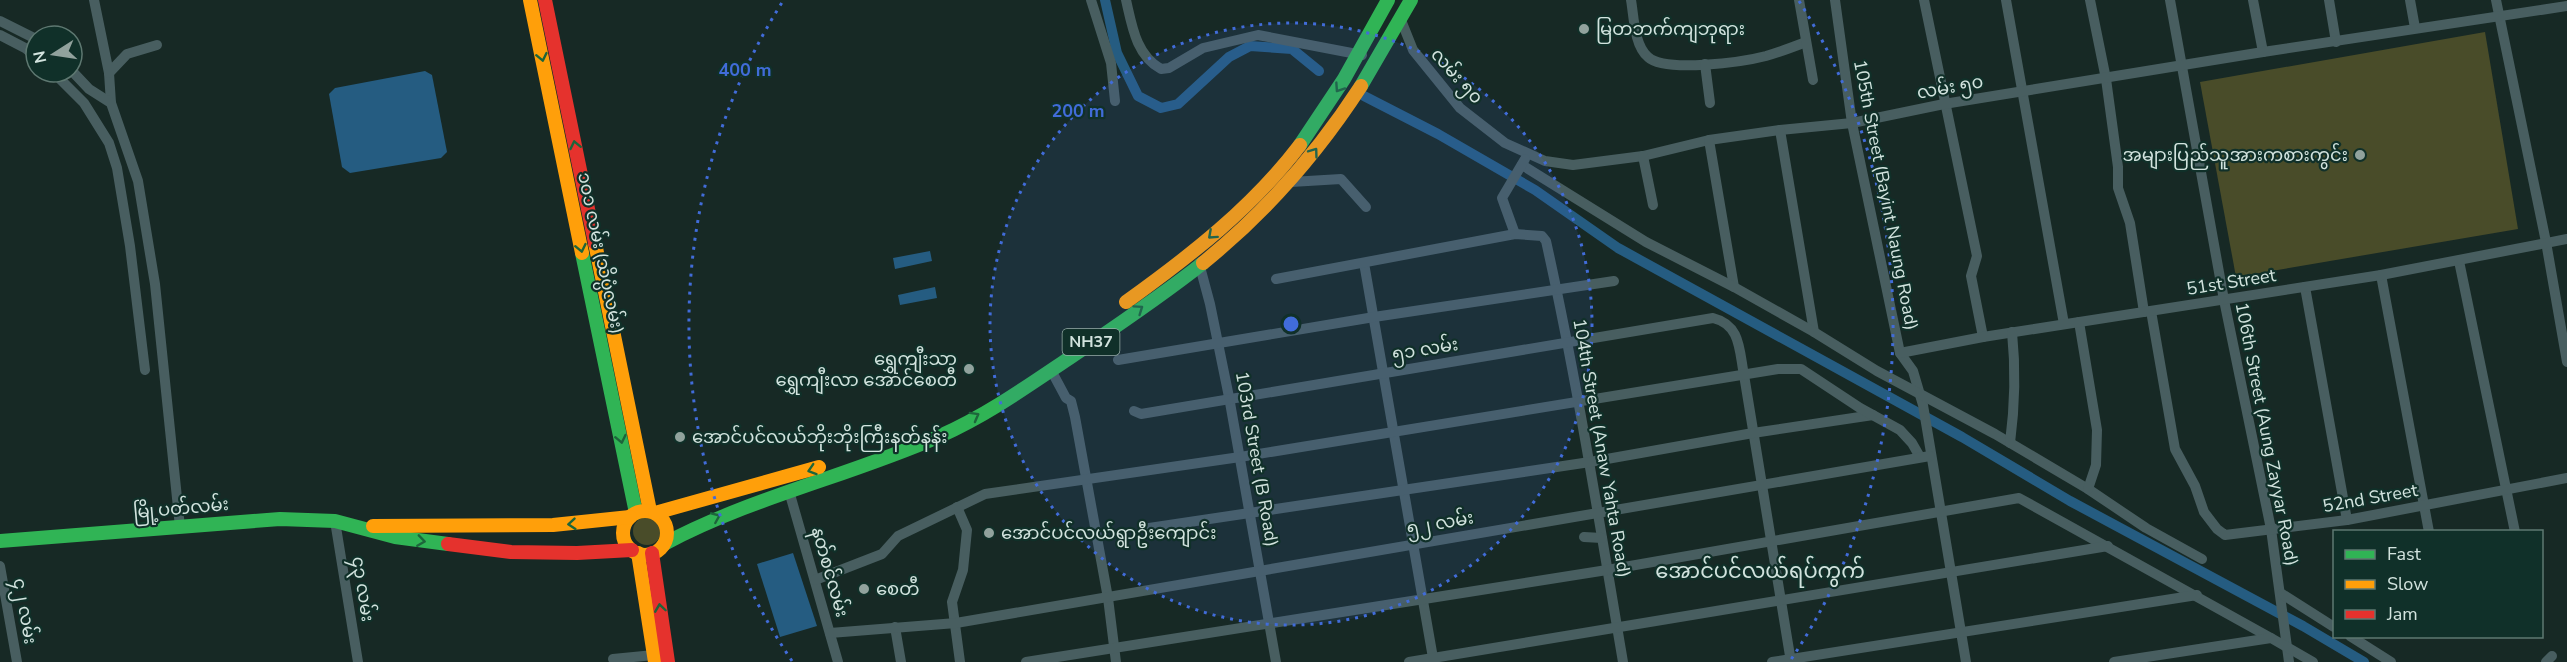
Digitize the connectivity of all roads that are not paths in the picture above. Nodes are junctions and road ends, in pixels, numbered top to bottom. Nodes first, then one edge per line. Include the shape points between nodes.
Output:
1 (94, 0) edge
2 (530, 0) edge
3 (545, 0) edge
4 (1091, 0) edge
5 (1126, 0) edge
6 (1388, 0) edge
7 (1411, 0) edge
8 (1631, 0) edge
9 (1799, 0) edge
10 (1835, 0) edge
11 (1924, 0) edge
12 (2006, 0) edge
13 (2090, 0) edge
14 (2170, 0) edge
15 (2253, 0) edge
16 (2329, 0) edge
17 (2410, 0) edge
18 (2496, 0) edge
19 (2567, 6) edge
20 (2498, 16) junction
21 (1401, 19) junction
22 (0, 21) edge
23 (2415, 28) junction
24 (24, 33) edge
25 (0, 35) edge
26 (1806, 42) junction
27 (2336, 42) junction
28 (157, 45) dead end
29 (24, 47) edge
30 (2263, 52) junction
31 (1360, 54) junction
32 (1377, 60) junction
33 (1705, 64) junction
34 (2181, 65) junction
35 (109, 73) junction
36 (2106, 79) junction
37 (1813, 80) dead end
38 (65, 84) edge
39 (84, 84) edge
40 (2022, 92) junction
41 (105, 100) junction
42 (1115, 101) dead end
43 (85, 103) junction
44 (1710, 104) dead end
45 (1944, 104) junction
46 (1852, 123) junction
47 (1780, 130) junction
48 (1709, 140) junction
49 (1528, 154) junction
50 (1643, 156) junction
51 (1522, 165) junction
52 (1289, 182) junction
53 (1653, 204) dead end
54 (1366, 207) dead end
55 (1515, 234) junction
56 (2567, 239) edge
57 (2546, 242) junction
58 (140, 245) junction
59 (1196, 258) junction
60 (2459, 261) junction
61 (1364, 262) junction
62 (2381, 275) junction
63 (1276, 279) dead end
64 (1614, 281) dead end
65 (1734, 287) junction
66 (2305, 287) junction
67 (1557, 290) junction
68 (2224, 300) junction
69 (2148, 311) junction
70 (1374, 317) junction
71 (2079, 322) junction
72 (2064, 324) junction
73 (1814, 332) junction
74 (2012, 332) junction
75 (1983, 337) junction
76 (1567, 344) junction
77 (1219, 345) junction
78 (1900, 353) junction
79 (1118, 360) dead end
80 (2567, 362) edge
81 (145, 370) dead end
82 (1051, 370) junction
83 (1382, 372) junction
84 (1744, 375) junction
85 (1919, 392) junction
86 (1229, 397) junction
87 (1578, 402) junction
88 (1134, 411) dead end
89 (1873, 415) junction
90 (1394, 430) junction
91 (1753, 433) junction
92 (2010, 443) junction
93 (1240, 456) junction
94 (1925, 457) junction
95 (1590, 462) junction
96 (2567, 478) edge
97 (1088, 480) junction
98 (1761, 485) junction
99 (1404, 489) junction
100 (2088, 489) junction
101 (2507, 489) junction
102 (789, 491) junction
103 (2423, 505) junction
104 (957, 507) junction
105 (653, 512) junction
106 (1250, 513) junction
107 (1598, 513) junction
108 (1941, 513) junction
109 (633, 515) junction
110 (2346, 520) junction
111 (335, 521) junction
112 (180, 527) junction
113 (364, 527) junction
114 (1149, 528) dead end
115 (2271, 529) junction
116 (2429, 530) edge
117 (2515, 530) edge
118 (1584, 537) dead end
119 (1602, 538) junction
120 (0, 541) edge
121 (1772, 542) junction
122 (664, 544) junction
123 (1414, 544) junction
124 (2108, 546) junction
125 (635, 551) junction
126 (652, 553) junction
127 (2202, 559) dead end
128 (0, 566) edge
129 (1261, 570) junction
130 (1607, 570) junction
131 (1951, 572) junction
132 (815, 580) junction
133 (2197, 595) junction
134 (1108, 598) junction
135 (1423, 598) junction
136 (2282, 599) junction
137 (1781, 600) junction
138 (1269, 622) junction
139 (956, 623) junction
140 (2333, 626) edge
141 (895, 627) junction
142 (1617, 627) junction
143 (1961, 631) junction
144 (830, 633) junction
145 (2271, 638) junction
146 (2353, 638) edge
147 (2286, 642) junction
148 (1113, 647) junction
149 (654, 658) edge
150 (1433, 658) junction
151 (1465, 658) edge
152 (613, 659) dead end
153 (1791, 660) edge
154 (17, 662) edge
155 (358, 662) edge
156 (668, 662) edge
157 (838, 662) edge
158 (901, 662) edge
159 (960, 662) edge
160 (1026, 662) edge
161 (1116, 662) edge
162 (1276, 662) edge
163 (1409, 662) edge
164 (1623, 662) edge
165 (1772, 662) edge
166 (1966, 662) edge
167 (2114, 662) edge
168 (2289, 662) edge
169 (2313, 662) edge
170 (2391, 662) edge

1 - 35 street
2 -> 109 main road, ၁၀၁ လမ်း (သိပ္ပံလမ်း)
105 -> 3 main road, ၁၀၁ လမ်း (သိပ္ပံလမ်း)
4 - 42 street via 1111,63
5 - 31 street via 1141,49 1161,69 1203,48 1254,36
6 - 31 main road, NH37
7 - 21 main road, NH37
8 - 33 street via 1639,45 1646,57 1659,64
9 - 26 street
10 - 46 street, 105th Street (Bayint Naung Road)
11 - 45 street
12 - 40 street
13 - 36 street
14 - 34 street, 106th Street (Aung Zayyar Road)
15 - 30 street
16 - 27 street
17 - 23 street
18 - 20 street
19 - 20 street, လမ်း ၅၀
20 - 23 street, လမ်း ၅၀
20 - 57 street
21 - 32 main road, NH37
21 - 49 street, လမ်း ၅၀ via 1413,50 1460,108 1505,143
22 - 24 street
23 - 27 street, လမ်း ၅၀
25 - 29 street
26 - 33 street via 1745,61
26 - 37 street
27 - 30 street, လမ်း ၅၀
28 - 35 street via 127,54
30 - 34 street, လမ်း ၅၀
31 - 32 street
31 -> 59 main road, NH37 via 1315,126
52 -> 32 main road, NH37 via 1357,94
33 - 44 street
34 - 36 street, လမ်း ၅၀
34 - 68 street, 106th Street (Aung Zayyar Road)
35 - 41 street
36 - 40 street, လမ်း ၅၀
36 - 69 street via 2118,188 2130,223
38 - 43 street
39 - 41 street
40 - 45 street, လမ်း ၅၀
40 - 72 street
41 - 43 street
41 - 58 street via 138,181
43 - 58 street via 109,143
45 - 46 street, လမ်း ၅၀
45 - 75 street via 1977,256 1971,276
46 - 47 street, လမ်း ၅၀
46 - 78 street, 105th Street (Bayint Naung Road)
47 - 48 street, လမ်း ၅၀
47 - 73 street
48 - 50 street, လမ်း ၅၀
48 - 65 street
49 - 50 street, လမ်း ၅၀ via 1573,165
49 - 51 street
50 - 53 street
51 - 55 street via 1503,194
51 - 65 street via 1646,242
52 - 54 street via 1341,179
52 - 59 main road, NH37 via 1262,210
55 - 61 street
55 - 67 street, 104th Street (Anaw Yahta Road) via 1542,236 1546,241
56 - 57 street, 51st Street
57 - 60 street, 51st Street
57 - 80 street
58 - 81 street
58 - 112 street via 164,360
59 - 77 street, 103rd Street (B Road)
82 -> 59 main road, NH37 via 1156,297
59 -> 105 main road, NH37 via 1079,338 939,422 805,472
60 - 62 street, 51st Street
60 - 101 street
61 - 63 street
61 - 70 street
62 - 66 street, 51st Street
62 - 103 street
64 - 67 street
65 - 73 street
66 - 68 street, 51st Street
66 - 110 street
67 - 70 street
67 - 76 street, 104th Street (Anaw Yahta Road)
68 - 69 street, 51st Street
68 - 115 street, 106th Street (Aung Zayyar Road)
69 - 71 street, 51st Street
69 - 115 street, 52nd Street via 2175,449 2212,523 2225,535
70 - 77 street
70 - 83 street
71 - 72 street, 51st Street
71 - 100 street via 2097,430 2096,465
72 - 74 street, 51st Street
73 - 85 street
74 - 75 street, 51st Street
74 - 92 street via 2016,398
75 - 78 street, 51st Street
76 - 83 street, ၅၁ လမ်း
76 - 84 street, ၅၁ လမ်း via 1713,318 1730,325 1736,335
76 - 87 street, 104th Street (Anaw Yahta Road)
77 - 79 street
77 - 86 street, 103rd Street (B Road)
78 - 85 street, 105th Street (Bayint Naung Road) via 1913,371
82 - 97 street via 1071,401
102 -> 82 main road, NH37 via 941,435
83 - 86 street, ၅၁ လမ်း
83 - 90 street
84 - 87 street
84 - 89 street via 1800,369
84 - 91 street
85 - 92 street
85 - 94 street, 105th Street (Bayint Naung Road) via 1928,440
86 - 88 street, ၅၁ လမ်း via 1141,414
86 - 93 street, 103rd Street (B Road)
87 - 90 street
87 - 95 street, 104th Street (Anaw Yahta Road)
89 - 91 street
89 - 94 street via 1907,436
90 - 93 street
90 - 99 street
91 - 95 street
91 - 98 street
92 - 100 street
93 - 97 street
93 - 106 street, 103rd Street (B Road)
94 - 98 street, ၅၂ လမ်း
94 - 108 street
95 - 99 street
95 - 107 street, 104th Street (Anaw Yahta Road)
96 - 101 street, 52nd Street
97 - 104 street via 985,494
97 - 134 street
98 - 107 street, ၅၂ လမ်း
98 - 121 street
99 - 106 street
99 - 123 street
100 - 127 street
101 - 103 street, 52nd Street
101 - 117 street
122 -> 102 main road, NH37 via 738,508
102 - 132 street, နတ်စင်လမ်း
103 - 110 street, 52nd Street
103 - 116 street
104 - 132 street via 898,536 882,554
104 - 139 street via 967,530 963,570 952,602
105 - 109 main road
105 - 122 main road via 666,526
106 - 114 street
106 - 129 street, 103rd Street (B Road)
107 - 119 street, 104th Street (Anaw Yahta Road)
107 - 123 street, ၅၂ လမ်း
108 - 121 street
108 - 124 street via 2019,498
108 - 131 street
109 -> 113 main road via 553,525
109 - 125 main road via 624,537
110 - 115 street, 52nd Street
111 - 112 main road, မြို့ပတ်လမ်း via 280,519
111 - 113 main road, မြို့ပတ်လမ်း
111 - 155 street, ၄၃ လမ်း
112 - 120 main road, မြို့ပတ်လမ်း
113 -> 125 main road via 395,537 512,552
115 - 136 street, 106th Street (Aung Zayyar Road)
118 - 119 street
119 - 130 street, 104th Street (Anaw Yahta Road)
121 - 130 street
121 - 137 street
122 - 126 main road
123 - 129 street, ၅၂ လမ်း
123 - 135 street
124 - 131 street
124 - 133 street
125 - 126 main road
125 - 149 main road
156 -> 126 main road
128 - 154 street, ၄၂ လမ်း
129 - 134 street, ၅၂ လမ်း
129 - 138 street, 103rd Street (B Road)
130 - 135 street
130 - 142 street, 104th Street (Anaw Yahta Road)
131 - 137 street
131 - 143 street
132 - 144 street, နတ်စင်လမ်း
133 - 143 street
133 - 145 street
134 - 139 street, ၅၂ လမ်း
134 - 148 street
135 - 138 street
135 - 150 street
136 - 140 street
136 - 147 street, 106th Street (Aung Zayyar Road)
137 - 142 street
137 - 153 street
138 - 148 street
138 - 162 street, 103rd Street (B Road)
139 - 141 street, ၅၂ လမ်း
139 - 159 street
141 - 144 street, ၅၂ လမ်း
141 - 158 street
142 - 151 street
142 - 164 street, 104th Street (Anaw Yahta Road)
143 - 153 street
143 - 166 street
144 - 157 street, နတ်စင်လမ်း
145 - 147 street
145 - 167 street
146 - 170 street
147 - 168 street, 106th Street (Aung Zayyar Road)
147 - 169 street
148 - 160 street
148 - 161 street
149 - 152 street
150 - 151 street
150 - 163 street
153 - 165 street

